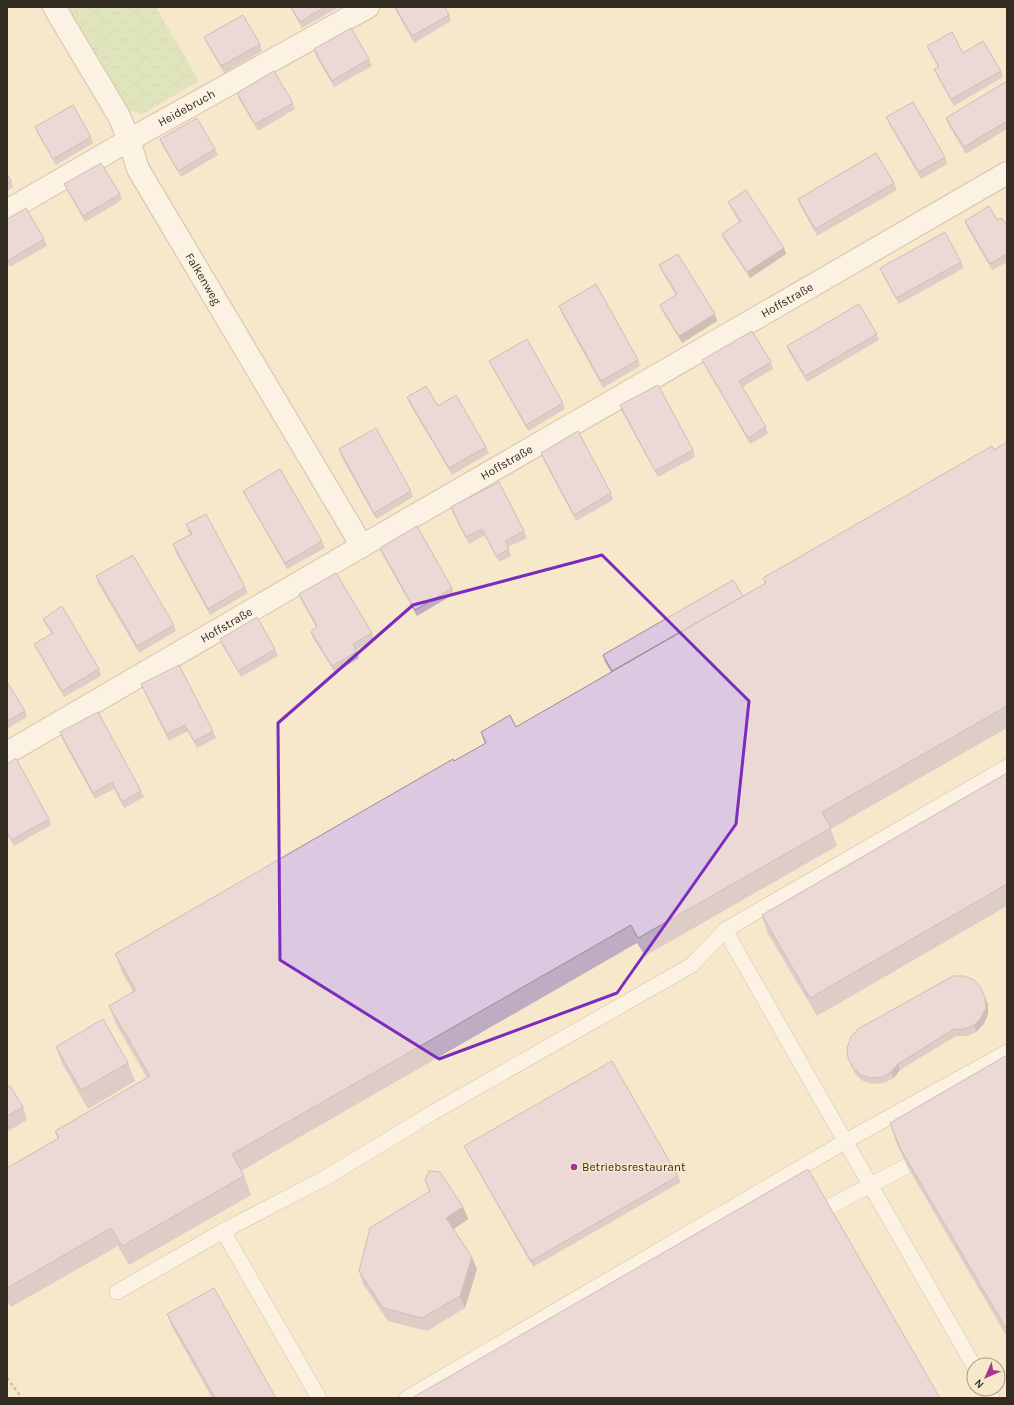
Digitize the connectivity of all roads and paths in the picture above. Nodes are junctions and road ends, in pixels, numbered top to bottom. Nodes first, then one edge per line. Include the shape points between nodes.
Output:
1 (54, 7) edge
2 (368, 7) edge
3 (129, 140) junction
4 (1007, 173) edge
5 (7, 211) edge
6 (362, 546) junction
7 (7, 754) edge
8 (1007, 767) edge
9 (725, 930) junction
10 (1007, 1052) edge
11 (846, 1141) junction
12 (907, 1166) edge
13 (871, 1185) junction
14 (827, 1208) edge
15 (223, 1231) junction
16 (117, 1292) dead end
17 (969, 1357) edge
18 (7, 1378) edge
19 (22, 1398) edge
20 (320, 1398) edge
21 (407, 1398) edge

1 - 3 street, Falkenweg via 119,116
2 - 3 street, Heidebruch
3 - 5 street, Heidebruch
3 - 6 street, Falkenweg via 138,169
4 - 6 street, Hoffstraße
6 - 7 street, Hoffstraße
8 - 9 lane
9 - 11 lane
9 - 15 lane via 692,965 432,1113 327,1177
10 - 11 lane
11 - 13 lane
11 - 21 lane
12 - 13 lane
13 - 14 lane
13 - 17 lane
15 - 16 lane
15 - 20 lane
18 - 19 path

